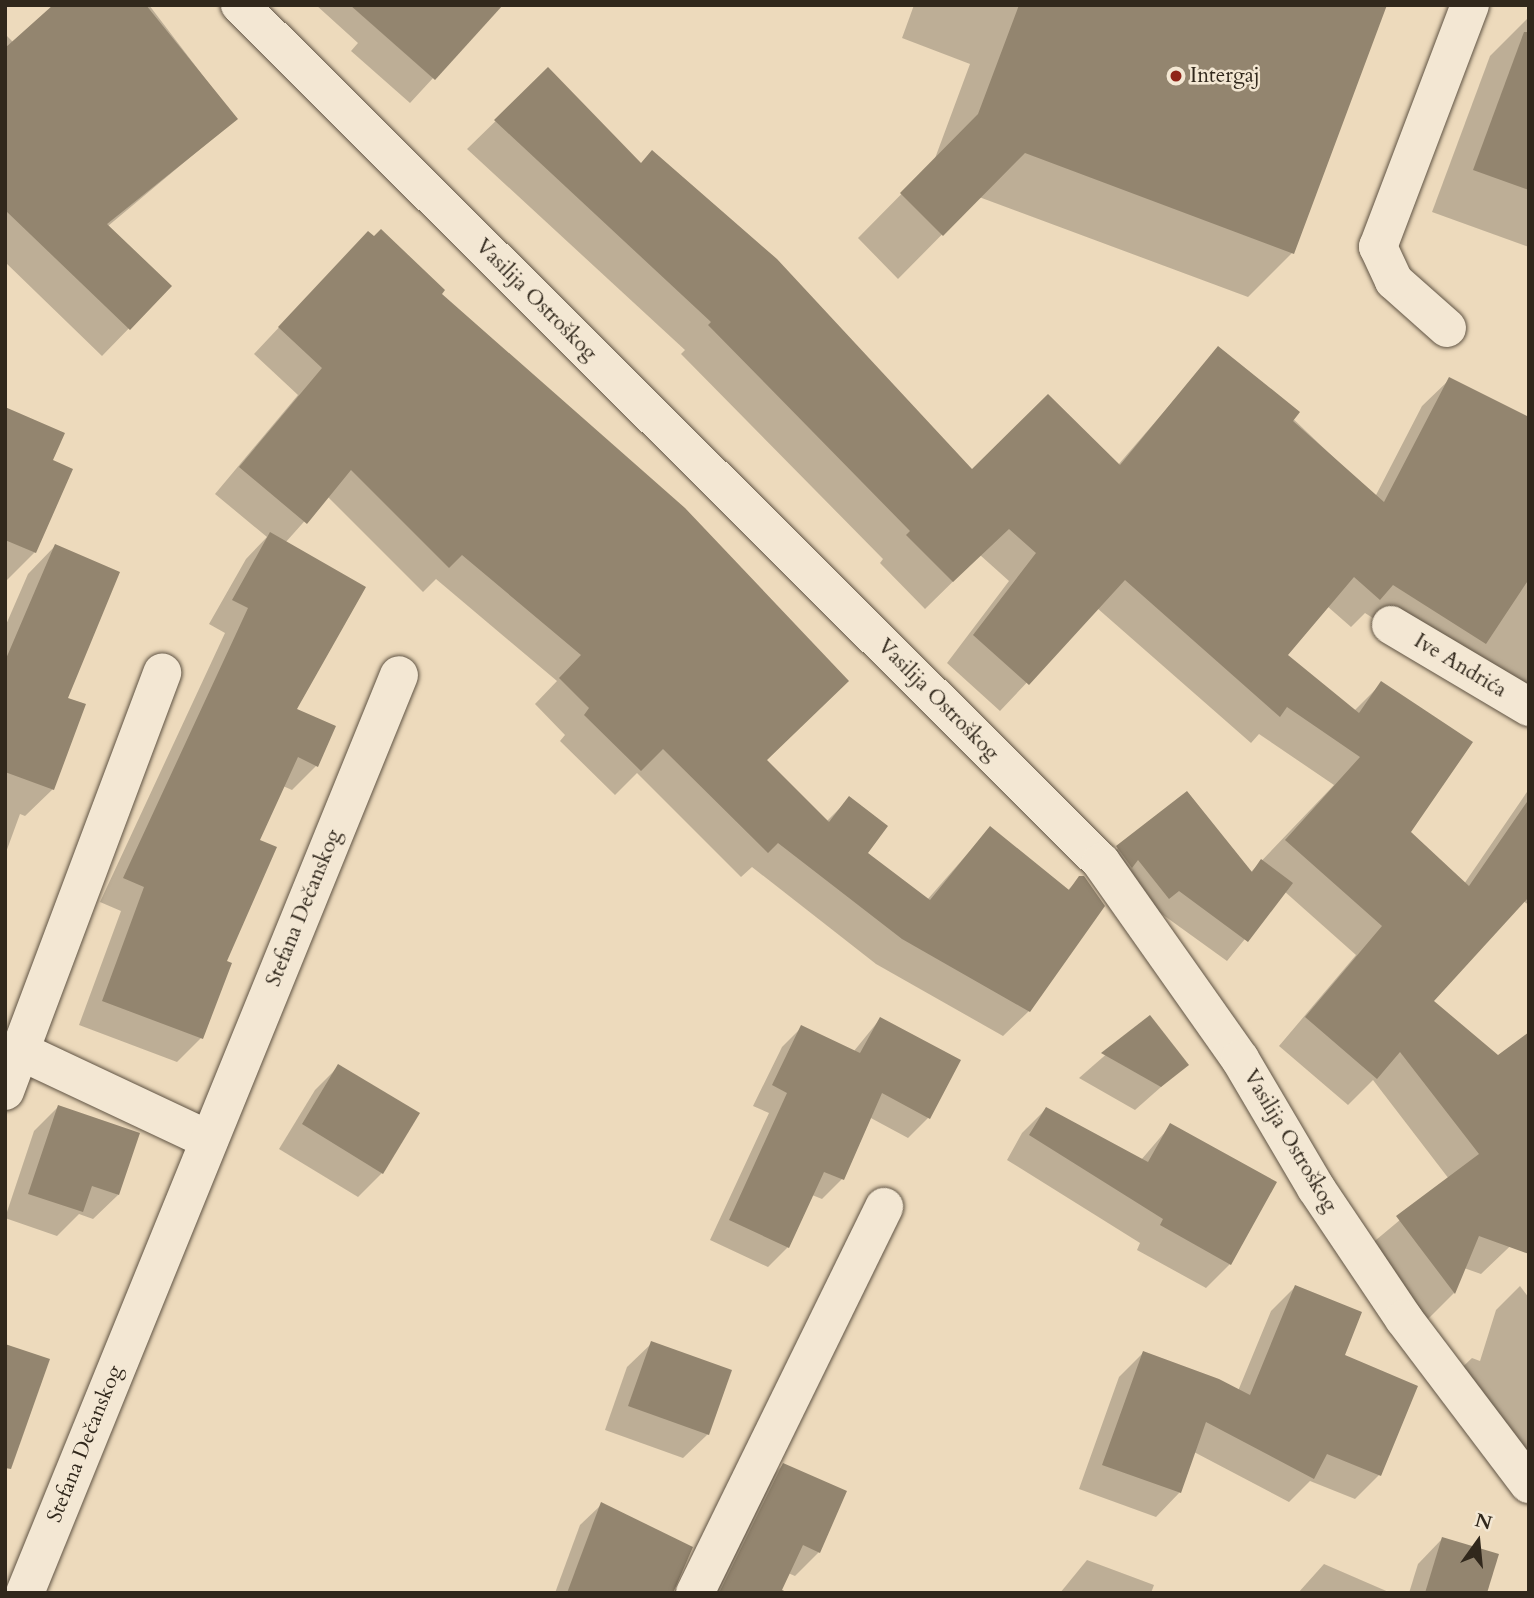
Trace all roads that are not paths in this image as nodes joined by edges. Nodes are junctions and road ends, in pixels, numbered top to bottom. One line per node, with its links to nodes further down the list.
1 (240, 5): 12 (street, Vasilija Ostroškog)
2 (1469, 5): 3 (street)
3 (1447, 328)
4 (1391, 625): 7 (street, Ive Andrića)
5 (162, 673): 8 (street)
6 (400, 675): 10 (street, Stefana Dečanskog)
7 (1529, 707)
8 (20, 1051): 9 (street); 10 (street)
9 (5, 1091)
10 (209, 1140): 13 (street, Stefana Dečanskog)
11 (884, 1207): 14 (street)
12 (1529, 1484)
13 (24, 1593)
14 (695, 1593)

